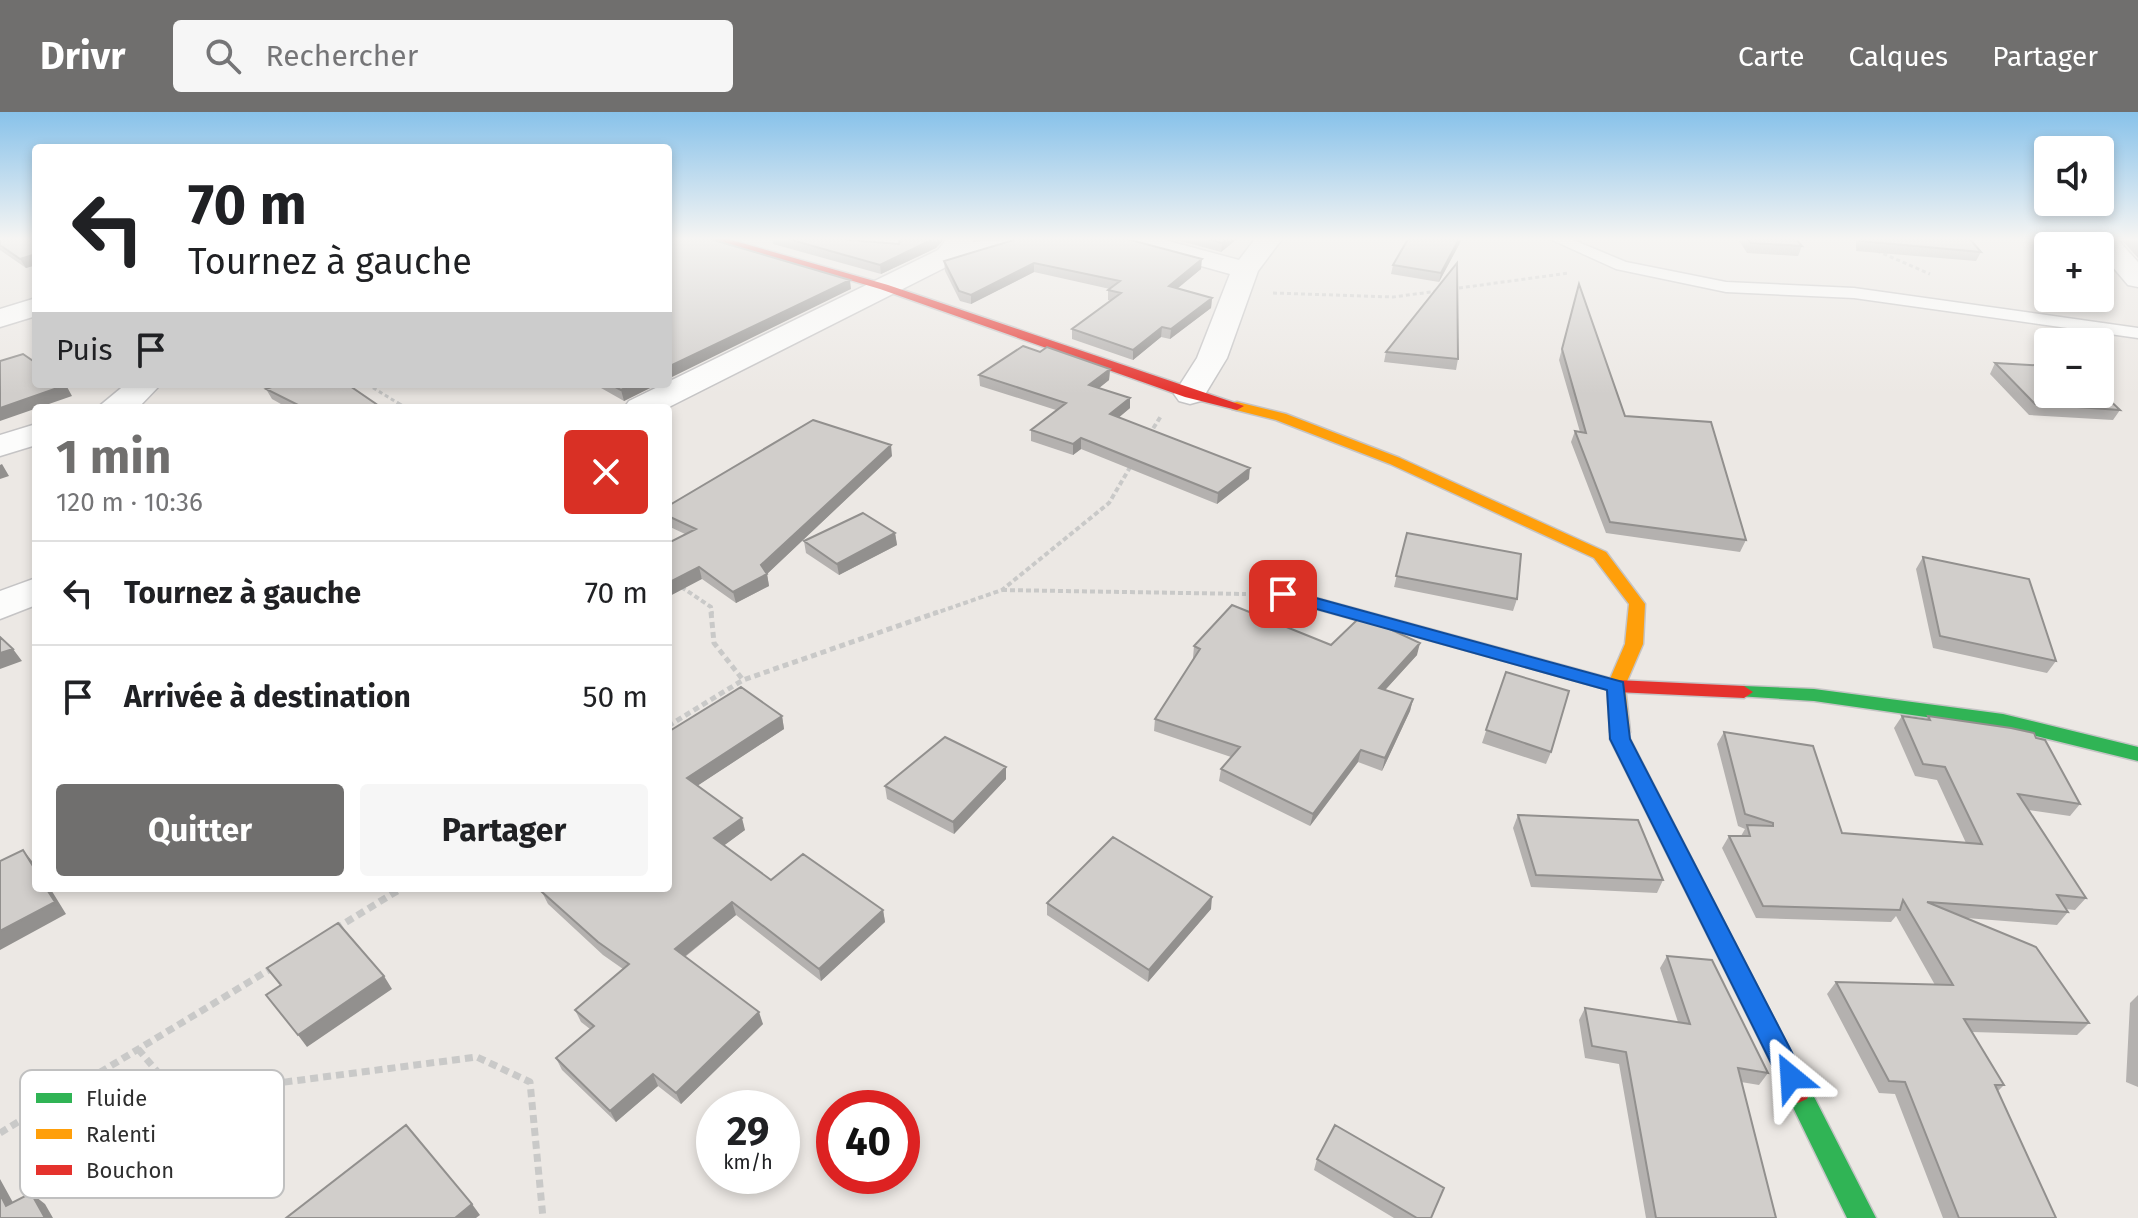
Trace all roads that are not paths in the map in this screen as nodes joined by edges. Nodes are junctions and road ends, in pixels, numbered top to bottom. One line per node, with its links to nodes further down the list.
1 (877, 291): 12 (street)
2 (894, 291): 10 (street)
3 (1237, 291): 10 (street)
4 (1803, 291): 8 (lane)
5 (32, 308): 6 (street)
6 (1, 318): 7 (street)
7 (32, 330)
8 (2138, 333)
9 (141, 388): 11 (street)
10 (1190, 394): 18 (street)
11 (123, 404)
12 (649, 404)
13 (32, 435): 14 (street)
14 (0, 446)
15 (32, 592): 17 (street)
16 (1283, 594): 18 (street)
17 (0, 606)
18 (1616, 686): 19 (street); 20 (street)
19 (2138, 754)
20 (1862, 1218)

